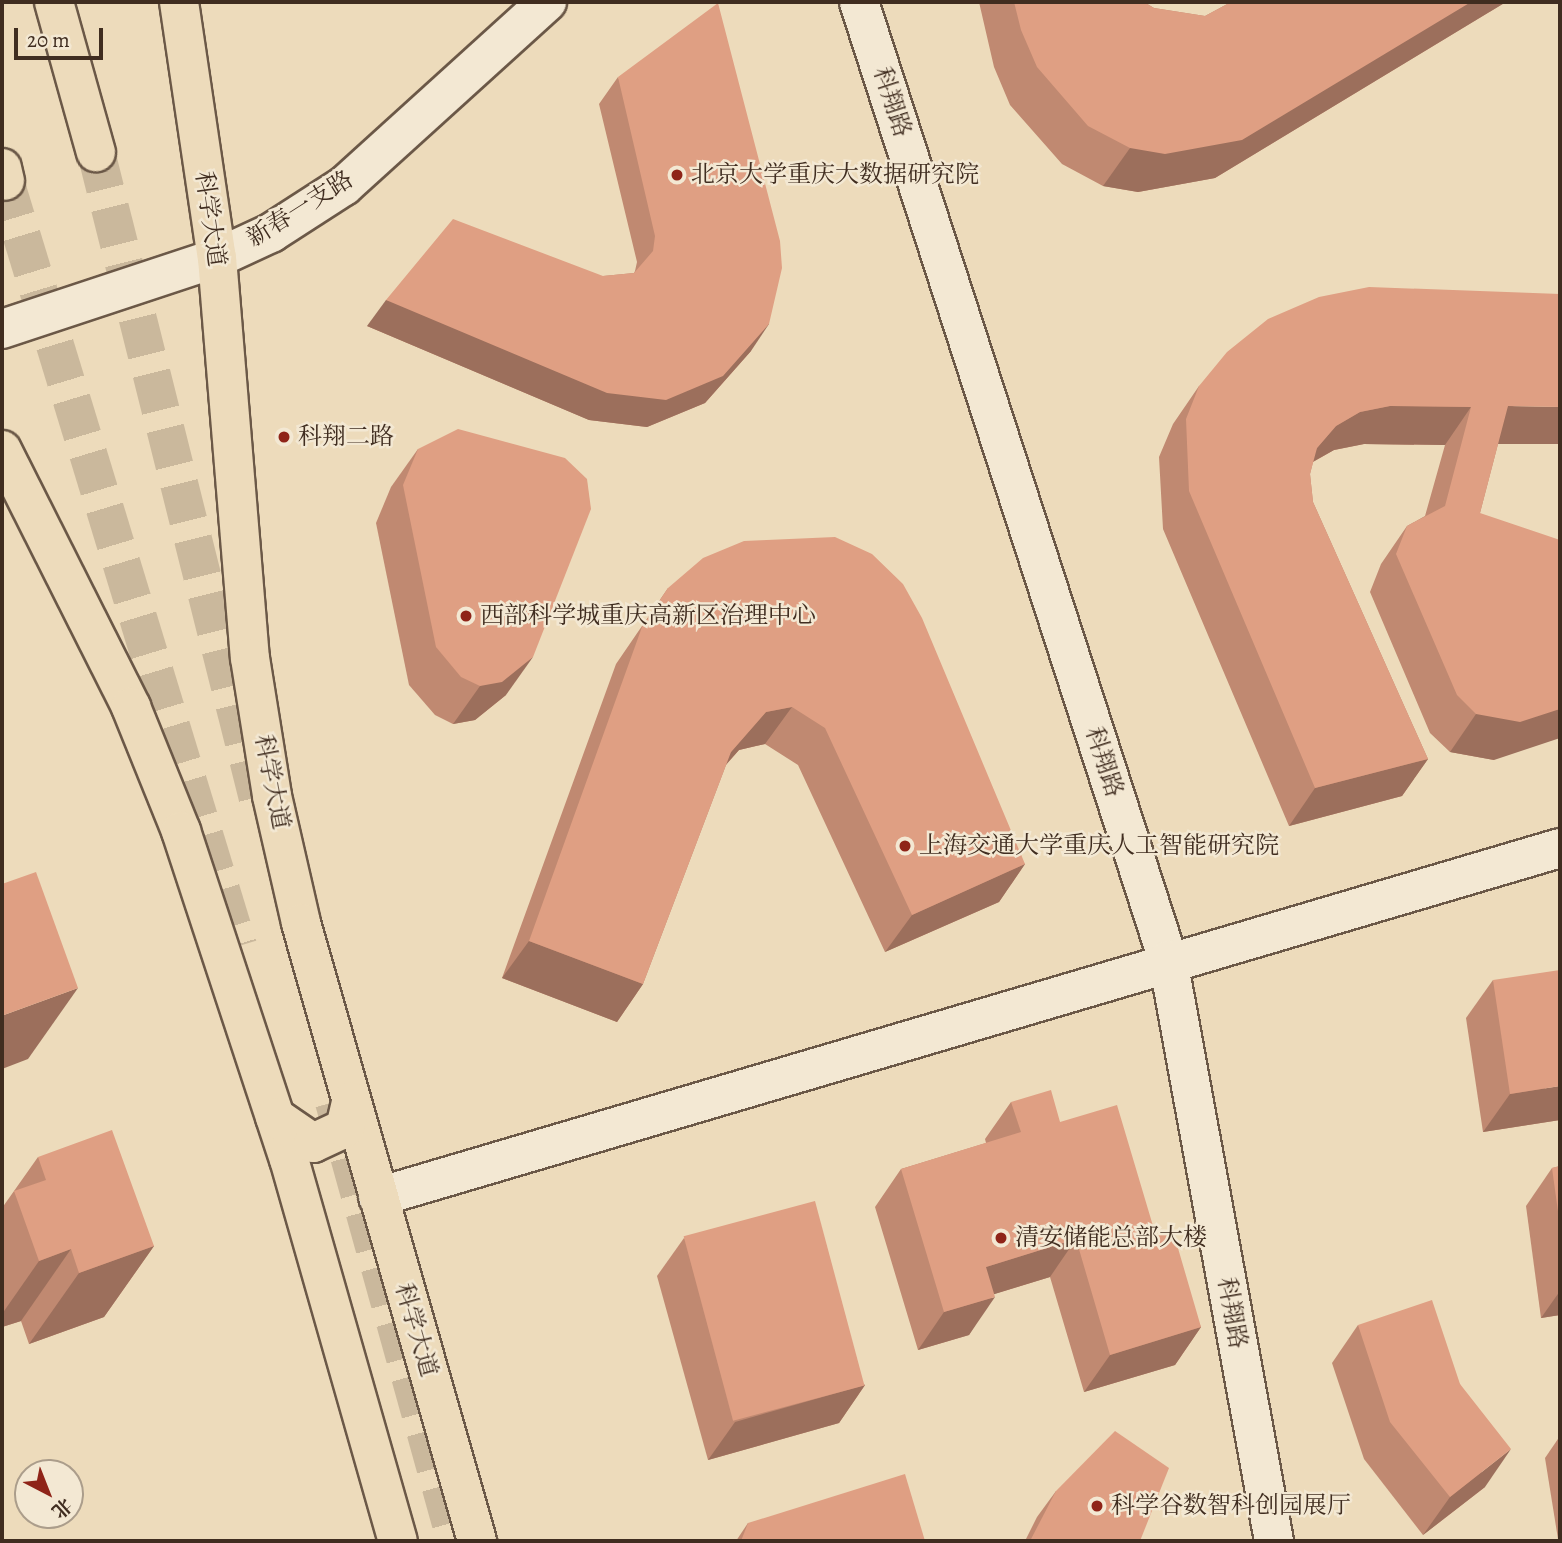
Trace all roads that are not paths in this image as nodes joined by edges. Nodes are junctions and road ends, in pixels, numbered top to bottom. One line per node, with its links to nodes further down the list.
1 (54, 2): 5 (main road)
2 (179, 2): 6 (main road, 科学大道)
3 (547, 2): 6 (street, 新春一支路)
4 (859, 2): 10 (street, 科翔路)
5 (96, 152)
6 (217, 258): 7 (street, 新春一支路); 11 (main road, 科学大道)
7 (2, 329)
8 (2, 450): 12 (main road)
9 (1560, 848): 10 (street)
10 (1168, 960): 13 (street); 16 (street, 科翔路)
11 (352, 1102): 12 (main road); 13 (main road, 科学大道)
12 (275, 1117): 14 (main road)
13 (378, 1197): 15 (main road, 科学大道)
14 (398, 1541)
15 (477, 1541)
16 (1274, 1541)

